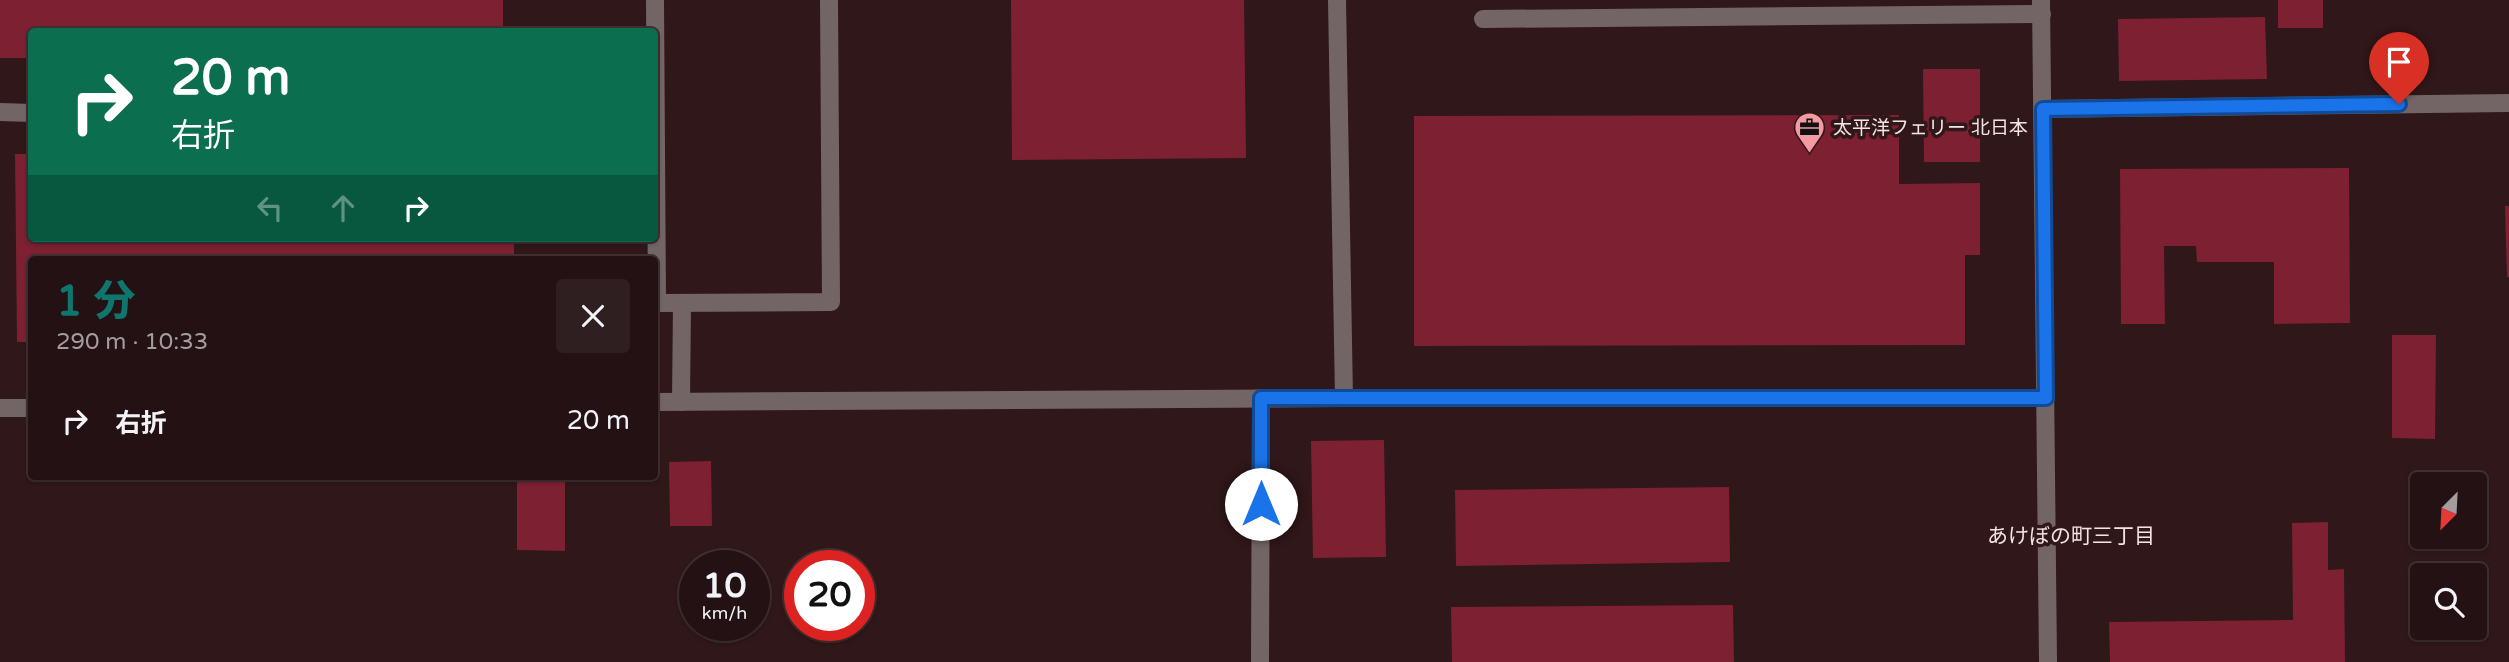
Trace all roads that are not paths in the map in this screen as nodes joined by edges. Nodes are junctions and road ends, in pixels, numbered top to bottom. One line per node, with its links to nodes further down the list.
1 (655, 0): 6 (street)
2 (829, 0): 12 (street)
3 (1338, 0): 14 (street)
4 (2041, 7): 5 (street); 8 (street)
5 (1483, 19)
6 (655, 28)
7 (2509, 103): 8 (street)
8 (2043, 109): 15 (street)
9 (0, 112): 10 (street)
10 (28, 113)
11 (658, 303): 12 (street)
12 (682, 303): 17 (street)
13 (1261, 398): 14 (street); 17 (street); 20 (street)
14 (1344, 398): 15 (street)
15 (2046, 398): 21 (street)
16 (658, 402): 17 (street)
17 (681, 402)
18 (0, 408): 19 (street)
19 (28, 408)
20 (1260, 662)
21 (2048, 662)

